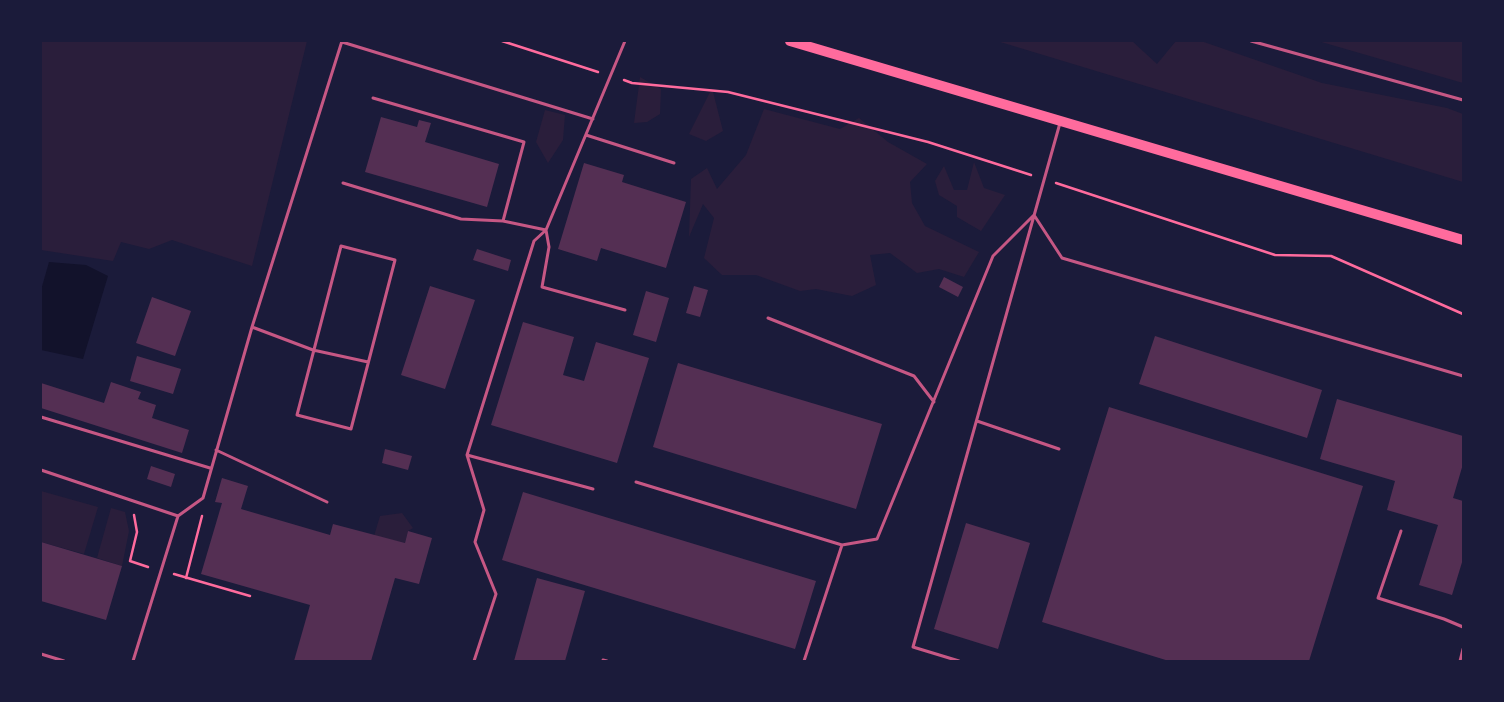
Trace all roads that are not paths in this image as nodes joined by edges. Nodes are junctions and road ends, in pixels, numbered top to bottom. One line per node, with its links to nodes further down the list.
1 (342, 41): 7 (lane); 18 (lane)
2 (625, 41): 7 (lane)
3 (790, 41): 8 (main road)
4 (1251, 41): 6 (lane)
5 (373, 98): 13 (lane)
6 (1463, 100)
7 (593, 119): 9 (lane)
8 (1060, 121): 12 (lane); 15 (main road)
9 (586, 135): 10 (lane); 14 (lane)
10 (674, 163)
11 (343, 183): 13 (lane)
12 (1034, 215): 21 (lane); 22 (lane); 24 (lane)
13 (503, 221): 14 (lane)
14 (546, 230): 16 (lane); 27 (lane)
15 (1463, 240)
16 (625, 310)
17 (768, 318): 22 (lane)
18 (252, 327): 19 (lane); 26 (lane)
19 (313, 350): 20 (lane); 20 (lane); 20 (lane)
20 (368, 362)
21 (1463, 376)
22 (934, 402): 35 (lane)
23 (41, 417): 28 (lane)
24 (977, 421): 25 (lane); 40 (lane)
25 (1059, 449)
26 (216, 450): 28 (lane); 32 (lane)
27 (467, 455): 31 (lane); 43 (lane)
28 (210, 468): 33 (lane)
29 (41, 470): 33 (lane)
30 (636, 482): 35 (lane)
31 (593, 489)
32 (327, 502)
33 (178, 516): 42 (lane)
34 (1401, 531): 36 (lane)
35 (842, 545): 45 (lane)
36 (1463, 628)
37 (1463, 649): 47 (lane)
38 (41, 654): 41 (lane)
39 (603, 660): 44 (lane)
40 (951, 660): 46 (lane)
41 (64, 661)
42 (133, 661)
43 (474, 661)
44 (607, 661)
45 (804, 661)
46 (959, 661)
47 (1460, 661)

